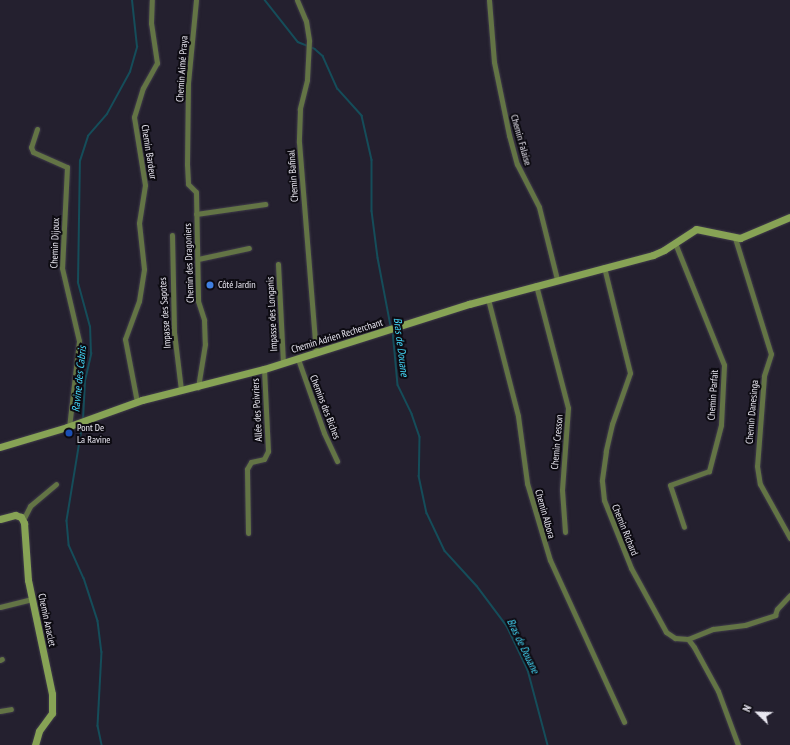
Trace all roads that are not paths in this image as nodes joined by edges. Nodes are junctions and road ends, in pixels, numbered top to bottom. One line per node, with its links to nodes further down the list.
1 (152, 0): 26 (street, Chemin Bardeur)
2 (196, 0): 6 (street, Chemin Aimé Praya)
3 (297, 0): 20 (street, Chemin Bafinal)
4 (488, 0): 17 (street, Chemin Falaise)
5 (37, 129): 27 (street, Chemin Dijoux)
6 (187, 164): 8 (street, Chemin des Dragoniers)
7 (265, 204): 8 (street)
8 (196, 214): 14 (street, Chemin des Dragoniers)
9 (790, 217): 11 (main road, Chemin Adrien Recherchant)
10 (172, 234): 25 (street, Impasse des Sapotes)
11 (735, 238): 12 (main road, Chemin Adrien Recherchant); 36 (street, Chemin Danesinga)
12 (675, 243): 16 (main road, Chemin Adrien Recherchant); 33 (street, Chemin Parfait)
13 (249, 248): 14 (street)
14 (198, 259): 24 (street, Chemin des Dragoniers)
15 (278, 264): 22 (street, Impasse des Longanis)
16 (604, 267): 17 (main road, Chemin Adrien Recherchant); 40 (street, Chemin Richard)
17 (557, 279): 18 (main road, Chemin Adrien Recherchant)
18 (536, 285): 19 (main road, Chemin Adrien Recherchant); 34 (street, Chemin Cresson)
19 (488, 299): 20 (main road, Chemin Adrien Recherchant); 43 (street, Chemin Albora)
20 (316, 353): 21 (main road, Chemin Adrien Recherchant)
21 (298, 359): 22 (main road, Chemin Adrien Recherchant); 29 (street, Chemins des Biches)
22 (283, 363): 23 (main road, Chemin Adrien Recherchant)
23 (264, 369): 24 (main road, Chemin Adrien Recherchant); 35 (street, Allée des Poivriers)
24 (198, 387): 25 (main road, Chemin Adrien Recherchant)
25 (180, 390): 26 (main road, Chemin Adrien Recherchant)
26 (137, 402): 27 (main road, Chemin Adrien Recherchant)
27 (72, 426): 28 (main road, Chemin Adrien Recherchant)
28 (0, 447)
29 (337, 461)
30 (56, 484): 32 (street)
31 (0, 519): 32 (main road)
32 (23, 520): 38 (main road, Chemin Anaclet)
33 (684, 527)
34 (565, 532)
35 (248, 533)
36 (790, 538)
37 (790, 595): 40 (street)
38 (32, 599): 39 (street); 44 (main road, Chemin Anaclet)
39 (0, 607)
40 (688, 639): 45 (street)
41 (11, 709): 42 (street)
42 (0, 711)
43 (624, 722)
44 (35, 745)
45 (738, 745)

